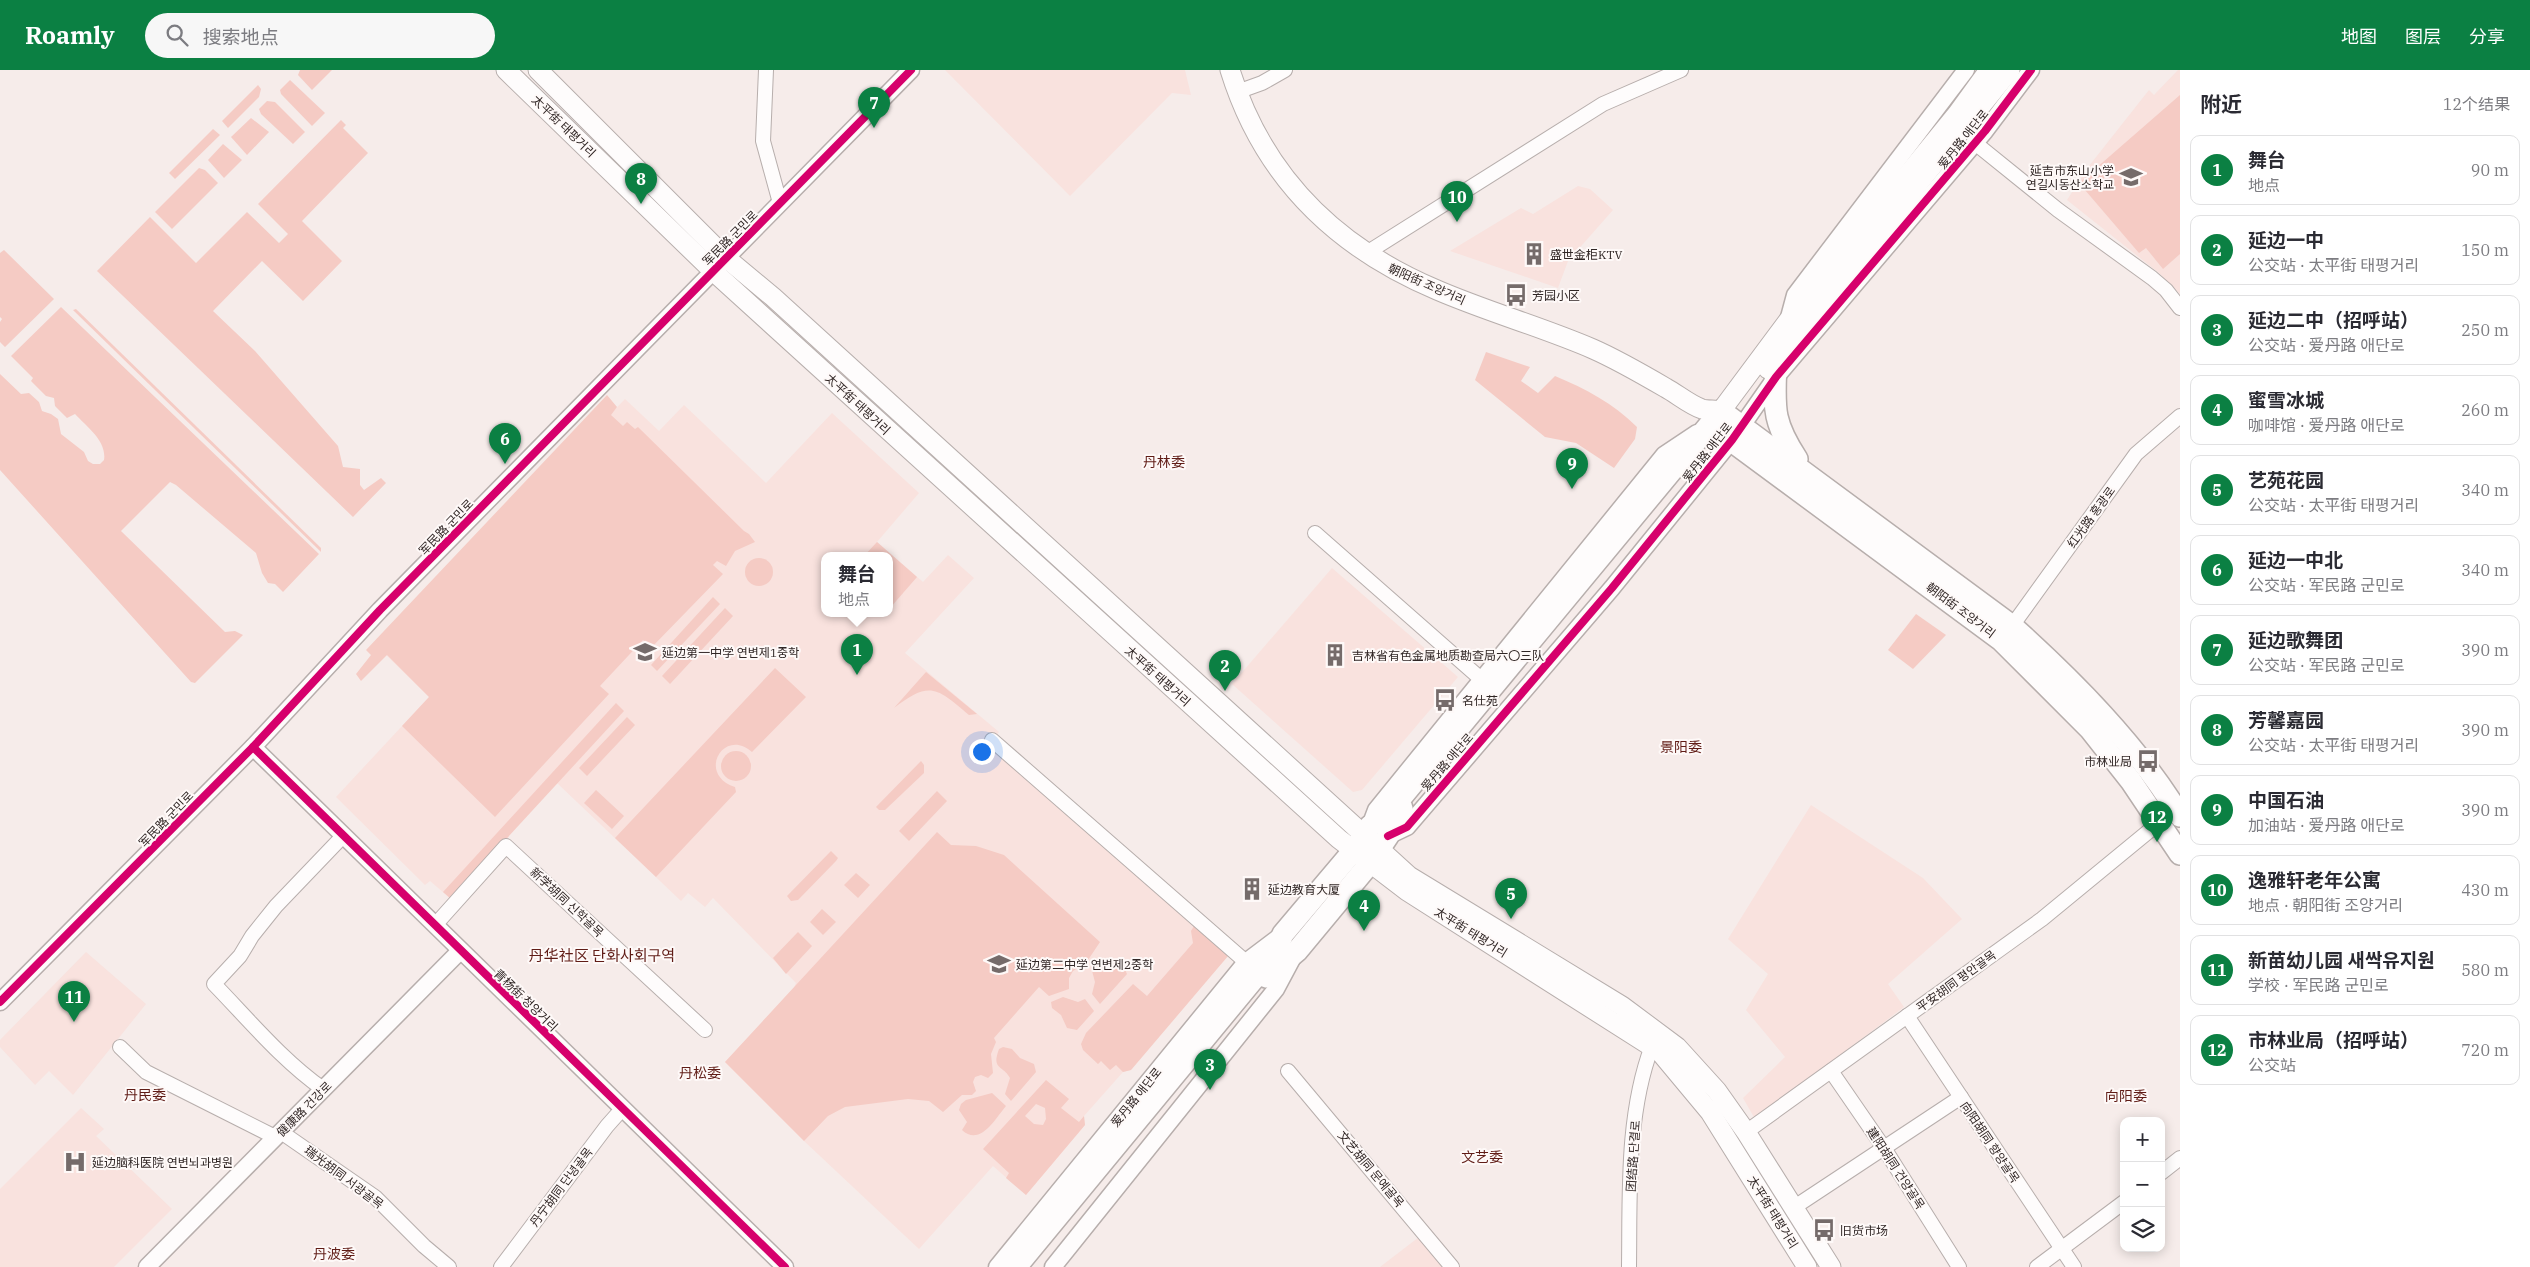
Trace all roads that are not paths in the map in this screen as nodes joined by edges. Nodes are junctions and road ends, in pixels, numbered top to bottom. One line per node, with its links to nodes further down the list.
1 (506, 70): 16 (main road, 太平街 태평거리)
2 (538, 70): 16 (main road, 太平街 태평거리)
3 (766, 70): 14 (street)
4 (911, 70): 14 (street, 军民路 군민로)
5 (1230, 70): 12 (main road, 朝阳街 조양거리)
6 (1285, 70): 12 (street)
7 (1681, 70): 15 (street)
8 (1966, 70): 18 (street, 爱丹路 애단로)
9 (1989, 70): 18 (main road, 爱丹路 애단로)
10 (2010, 70): 19 (main road, 爱丹路 애단로)
11 (2030, 70): 13 (street, 爱丹路 애단로)
12 (1236, 92): 15 (main road, 朝阳街 조양거리)
13 (1975, 143): 17 (street); 19 (street, 爱丹路 애단로)
14 (780, 203): 16 (street, 军民路 군민로)
15 (1366, 254): 21 (main road, 朝阳街 조양거리)
16 (720, 264): 27 (street, 军民路 군민로); 30 (main road, 太平街 태평거리)
17 (2180, 308)
18 (1788, 321): 21 (main road, 爱丹路 애단로)
19 (1776, 368): 21 (main road, 爱丹路 애단로); 22 (main road)
20 (2180, 416): 24 (street, 红光路 홍광로)
21 (1722, 422): 22 (main road, 朝阳街 조양거리); 25 (street, 爱丹路 애단로); 28 (main road, 朝阳街 조양거리); 30 (main road, 爱丹路 애단로); 30 (street, 爱丹路 애단로)
22 (1807, 474): 24 (main road, 朝阳街 조양거리)
23 (1315, 533): 25 (street)
24 (2012, 626): 28 (main road, 朝阳街 조양거리)
25 (1481, 680): 30 (street, 爱丹路 애단로)
26 (992, 740): 38 (street)
27 (253, 747): 29 (street, 青杨街 청양거리); 39 (street, 军民路 군민로)
28 (2170, 819): 31 (main road, 朝阳街 조양거리); 40 (street, 平安胡同 평안골목)
29 (344, 835): 34 (street, 青杨街 청양거리); 46 (street)
30 (1371, 843): 32 (main road, 爱丹路 애단로); 33 (main road, 爱丹路 애단로); 42 (main road, 太平街 태평거리); 49 (main road, 太平街 태평거리)
31 (2180, 854)
32 (1325, 884): 33 (main road); 35 (main road, 爱丹路 애단로)
33 (1342, 898): 37 (main road, 爱丹路 애단로)
34 (436, 924): 36 (street, 青杨街 청양거리); 41 (street, 新学胡同 신학골목)
35 (1282, 934): 38 (street, 爱丹路 애단로); 62 (main road, 爱丹路 애단로)
36 (460, 951): 46 (street, 健康路 건강로); 48 (street, 青杨街 청양거리)
37 (1297, 951): 63 (main road, 爱丹路 애단로); 64 (street, 爱丹路 애단로)
38 (1246, 962): 61 (street, 爱丹路 애단로)
39 (0, 1002)
40 (1906, 1016): 44 (street, 平安胡同 평안골목); 47 (street, 向阳胡同 향양골목)
41 (705, 1030)
42 (1652, 1046): 66 (street, 团结路 단결로); 67 (main road, 太平街 태평거리)
43 (120, 1047): 50 (street, 瑞光胡同 서광골목)
44 (1831, 1071): 49 (street, 平安胡同 평안골목); 51 (street, 建阳胡同 건양골목)
45 (1288, 1072): 65 (street, 文艺胡同 문예골목)
46 (324, 1089): 50 (street, 健康路 건강로)
47 (1961, 1097): 51 (street); 56 (street, 向阳胡同 향양골목)
48 (623, 1108): 59 (street, 丹宁胡同 단녕골목); 60 (street, 青杨街 청양거리)
49 (1746, 1132): 55 (main road, 太平街 태평거리)
50 (278, 1135): 57 (street, 健康路 건강로); 58 (street, 瑞光胡同 서광골목)
51 (1884, 1148): 55 (street); 69 (street, 建阳胡同 건양골목)
52 (2180, 1158): 53 (street)
53 (2165, 1170)
54 (2120, 1205): 56 (street)
55 (1794, 1208): 68 (main road, 太平街 태평거리)
56 (2062, 1249): 70 (street); 71 (street, 向阳胡同 향양골목)
57 (146, 1267)
58 (449, 1267)
59 (501, 1267)
60 (785, 1267)
61 (996, 1267)
62 (1016, 1267)
63 (1030, 1267)
64 (1053, 1267)
65 (1452, 1267)
66 (1629, 1267)
67 (1807, 1267)
68 (1831, 1267)
69 (1959, 1267)
70 (2037, 1267)
71 (2074, 1267)

